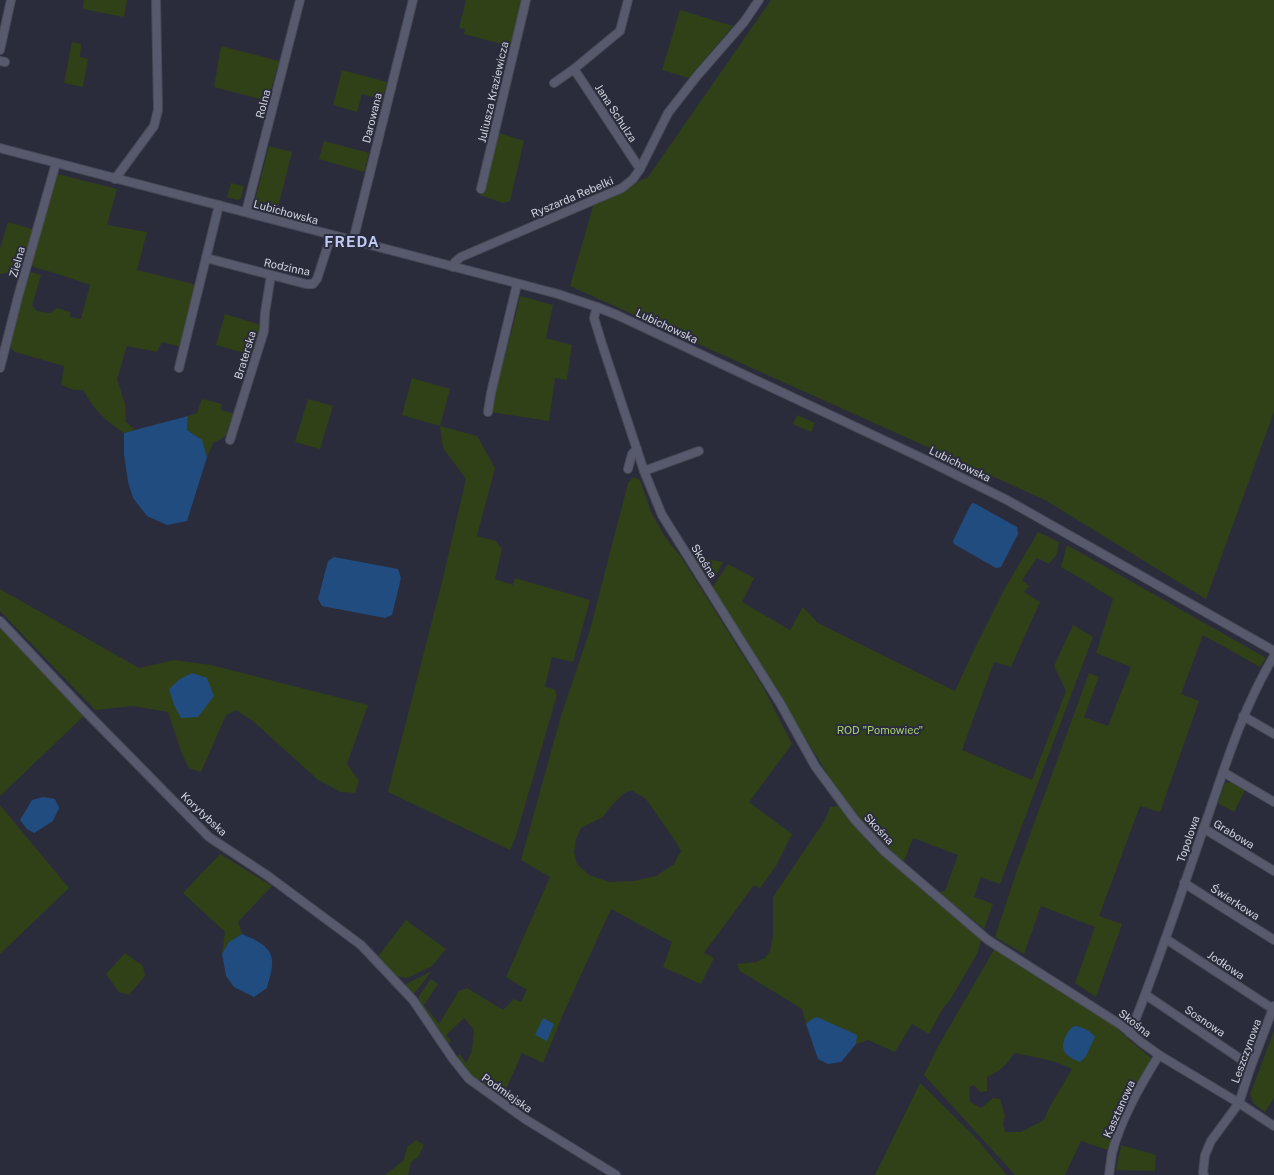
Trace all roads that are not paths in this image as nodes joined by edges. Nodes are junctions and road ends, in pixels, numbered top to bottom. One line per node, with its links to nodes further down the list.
1 (11, 0): 8 (street)
2 (156, 0): 14 (street)
3 (300, 0): 17 (street, Rolna)
4 (413, 0): 19 (street, Darowana)
5 (526, 0): 15 (street, Juliusza Kraziewicza)
6 (628, 0): 9 (street)
7 (759, 0): 13 (street, Ryszarda Rebelki)
8 (0, 50)
9 (574, 68): 10 (street); 13 (street, Jana Schulza)
10 (554, 83)
11 (0, 148): 12 (street, Lubichowska)
12 (56, 163): 14 (street, Lubichowska); 25 (street, Zielna)
13 (640, 169): 21 (street, Ryszarda Rebelki)
14 (115, 178): 16 (street, Lubichowska)
15 (481, 189)
16 (219, 205): 17 (street, Lubichowska); 20 (street)
17 (246, 212): 18 (street, Lubichowska)
18 (331, 236): 19 (street, Lubichowska); 22 (street, Rodzinna)
19 (353, 241): 21 (street, Lubichowska)
20 (206, 258): 22 (street, Rodzinna); 26 (street)
21 (453, 267): 23 (street, Lubichowska)
22 (271, 275): 28 (street, Braterska)
23 (517, 284): 24 (street, Lubichowska); 27 (street)
24 (597, 307): 29 (street, Skośna); 34 (street, Lubichowska)
25 (0, 368)
26 (180, 368)
27 (488, 412)
28 (230, 440)
29 (637, 449): 31 (street); 32 (street, Skośna)
30 (699, 451): 32 (street)
31 (628, 469)
32 (644, 470): 48 (street, Skośna)
33 (0, 621): 46 (street, Korytybska)
34 (1274, 651)
35 (1274, 656): 36 (street, Topolowa)
36 (1243, 716): 37 (street); 38 (street, Topolowa)
37 (1274, 734)
38 (1223, 772): 39 (street); 40 (street, Topolowa)
39 (1274, 802)
40 (1203, 828): 41 (street, Grabowa); 42 (street, Topolowa)
41 (1274, 871)
42 (1184, 883): 43 (street, Topolowa); 44 (street, Świerkowa)
43 (1166, 938): 45 (street, Topolowa); 47 (street, Jodłowa)
44 (1274, 940)
45 (1146, 995): 48 (street, Topolowa); 50 (street, Sosnowa)
46 (413, 1000): 53 (street, Podmiejska)
47 (1273, 1008): 50 (street, Leszczynowa)
48 (1130, 1033): 49 (street, Skośna)
49 (1159, 1056): 51 (street, Skośna); 54 (street, Kasztanowa)
50 (1251, 1066): 51 (street, Leszczynowa)
51 (1239, 1103): 52 (street, Skośna); 55 (street)
52 (1274, 1126)
53 (616, 1175)
54 (1109, 1175)
55 (1204, 1175)

